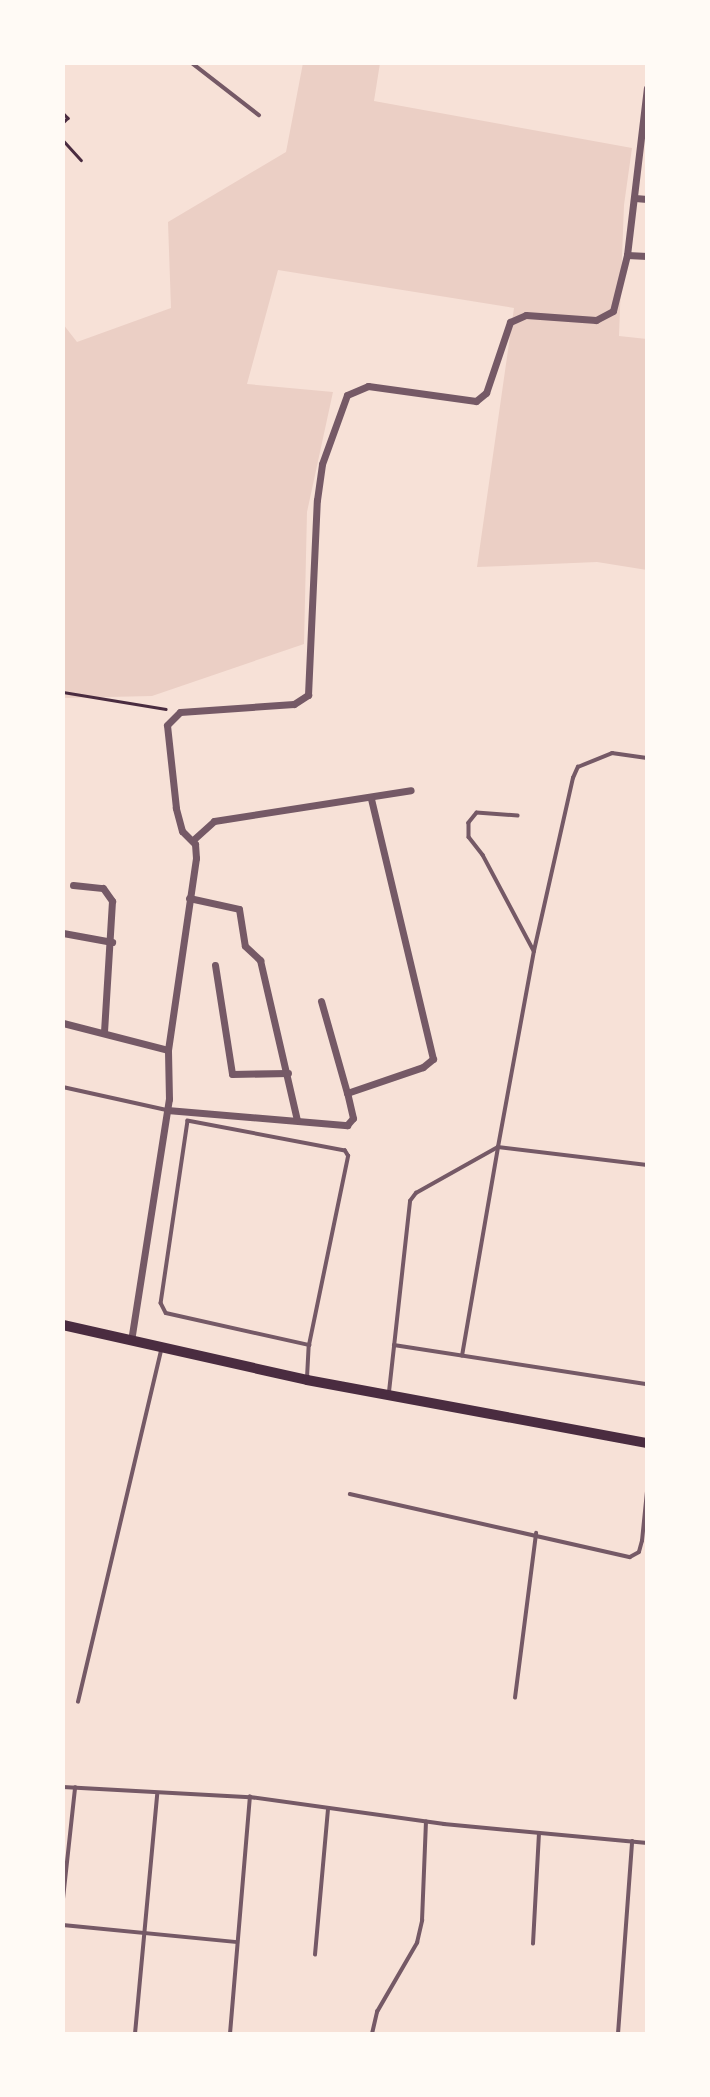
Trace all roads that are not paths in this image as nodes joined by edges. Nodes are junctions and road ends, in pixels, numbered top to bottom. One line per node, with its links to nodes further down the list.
1 (192, 63): 3 (lane)
2 (647, 88): 4 (street)
3 (260, 115)
4 (635, 198): 5 (street); 6 (street)
5 (647, 199)
6 (627, 255): 7 (street); 12 (street)
7 (647, 256)
8 (647, 758): 17 (lane)
9 (411, 790): 10 (street)
10 (372, 799): 12 (street); 25 (street)
11 (517, 816): 17 (lane)
12 (193, 841): 14 (street)
13 (73, 885): 16 (street)
14 (190, 898): 22 (street); 23 (street)
15 (63, 933): 16 (street)
16 (112, 942): 21 (street)
17 (534, 951): 28 (lane)
18 (215, 965): 23 (street)
19 (321, 1001): 25 (street)
20 (63, 1023): 21 (street)
21 (104, 1032): 22 (street)
22 (169, 1050): 26 (street)
23 (288, 1073): 27 (street)
24 (63, 1087): 26 (lane)
25 (347, 1093): 27 (street)
26 (167, 1110): 27 (street); 31 (street)
27 (297, 1120)
28 (498, 1147): 29 (lane); 33 (lane); 35 (lane)
29 (647, 1165)
30 (63, 1325): 31 (main road)
31 (131, 1342): 34 (main road)
32 (309, 1345): 32 (lane); 36 (lane)
33 (394, 1345): 35 (lane); 38 (lane)
34 (161, 1351): 36 (main road); 44 (lane)
35 (463, 1356): 37 (lane)
36 (307, 1380): 38 (main road)
37 (647, 1384)
38 (389, 1394): 39 (main road)
39 (647, 1443)
40 (647, 1492): 42 (lane)
41 (350, 1494): 42 (lane)
42 (536, 1533): 43 (lane)
43 (515, 1698)
44 (78, 1702)
45 (63, 1787): 46 (lane)
46 (75, 1788): 47 (lane); 54 (lane)
47 (157, 1794): 48 (lane); 56 (lane)
48 (250, 1797): 49 (lane); 57 (lane)
49 (328, 1809): 50 (lane); 59 (lane)
50 (426, 1822): 51 (lane); 62 (lane)
51 (539, 1833): 52 (lane); 58 (lane)
52 (632, 1842): 53 (lane); 63 (lane)
53 (647, 1843)
54 (63, 1899)
55 (63, 1925): 56 (lane)
56 (144, 1933): 57 (lane); 60 (lane)
57 (237, 1942): 61 (lane)
58 (533, 1944)
59 (315, 1955)
60 (135, 2034)
61 (230, 2034)
62 (372, 2034)
63 (618, 2034)

